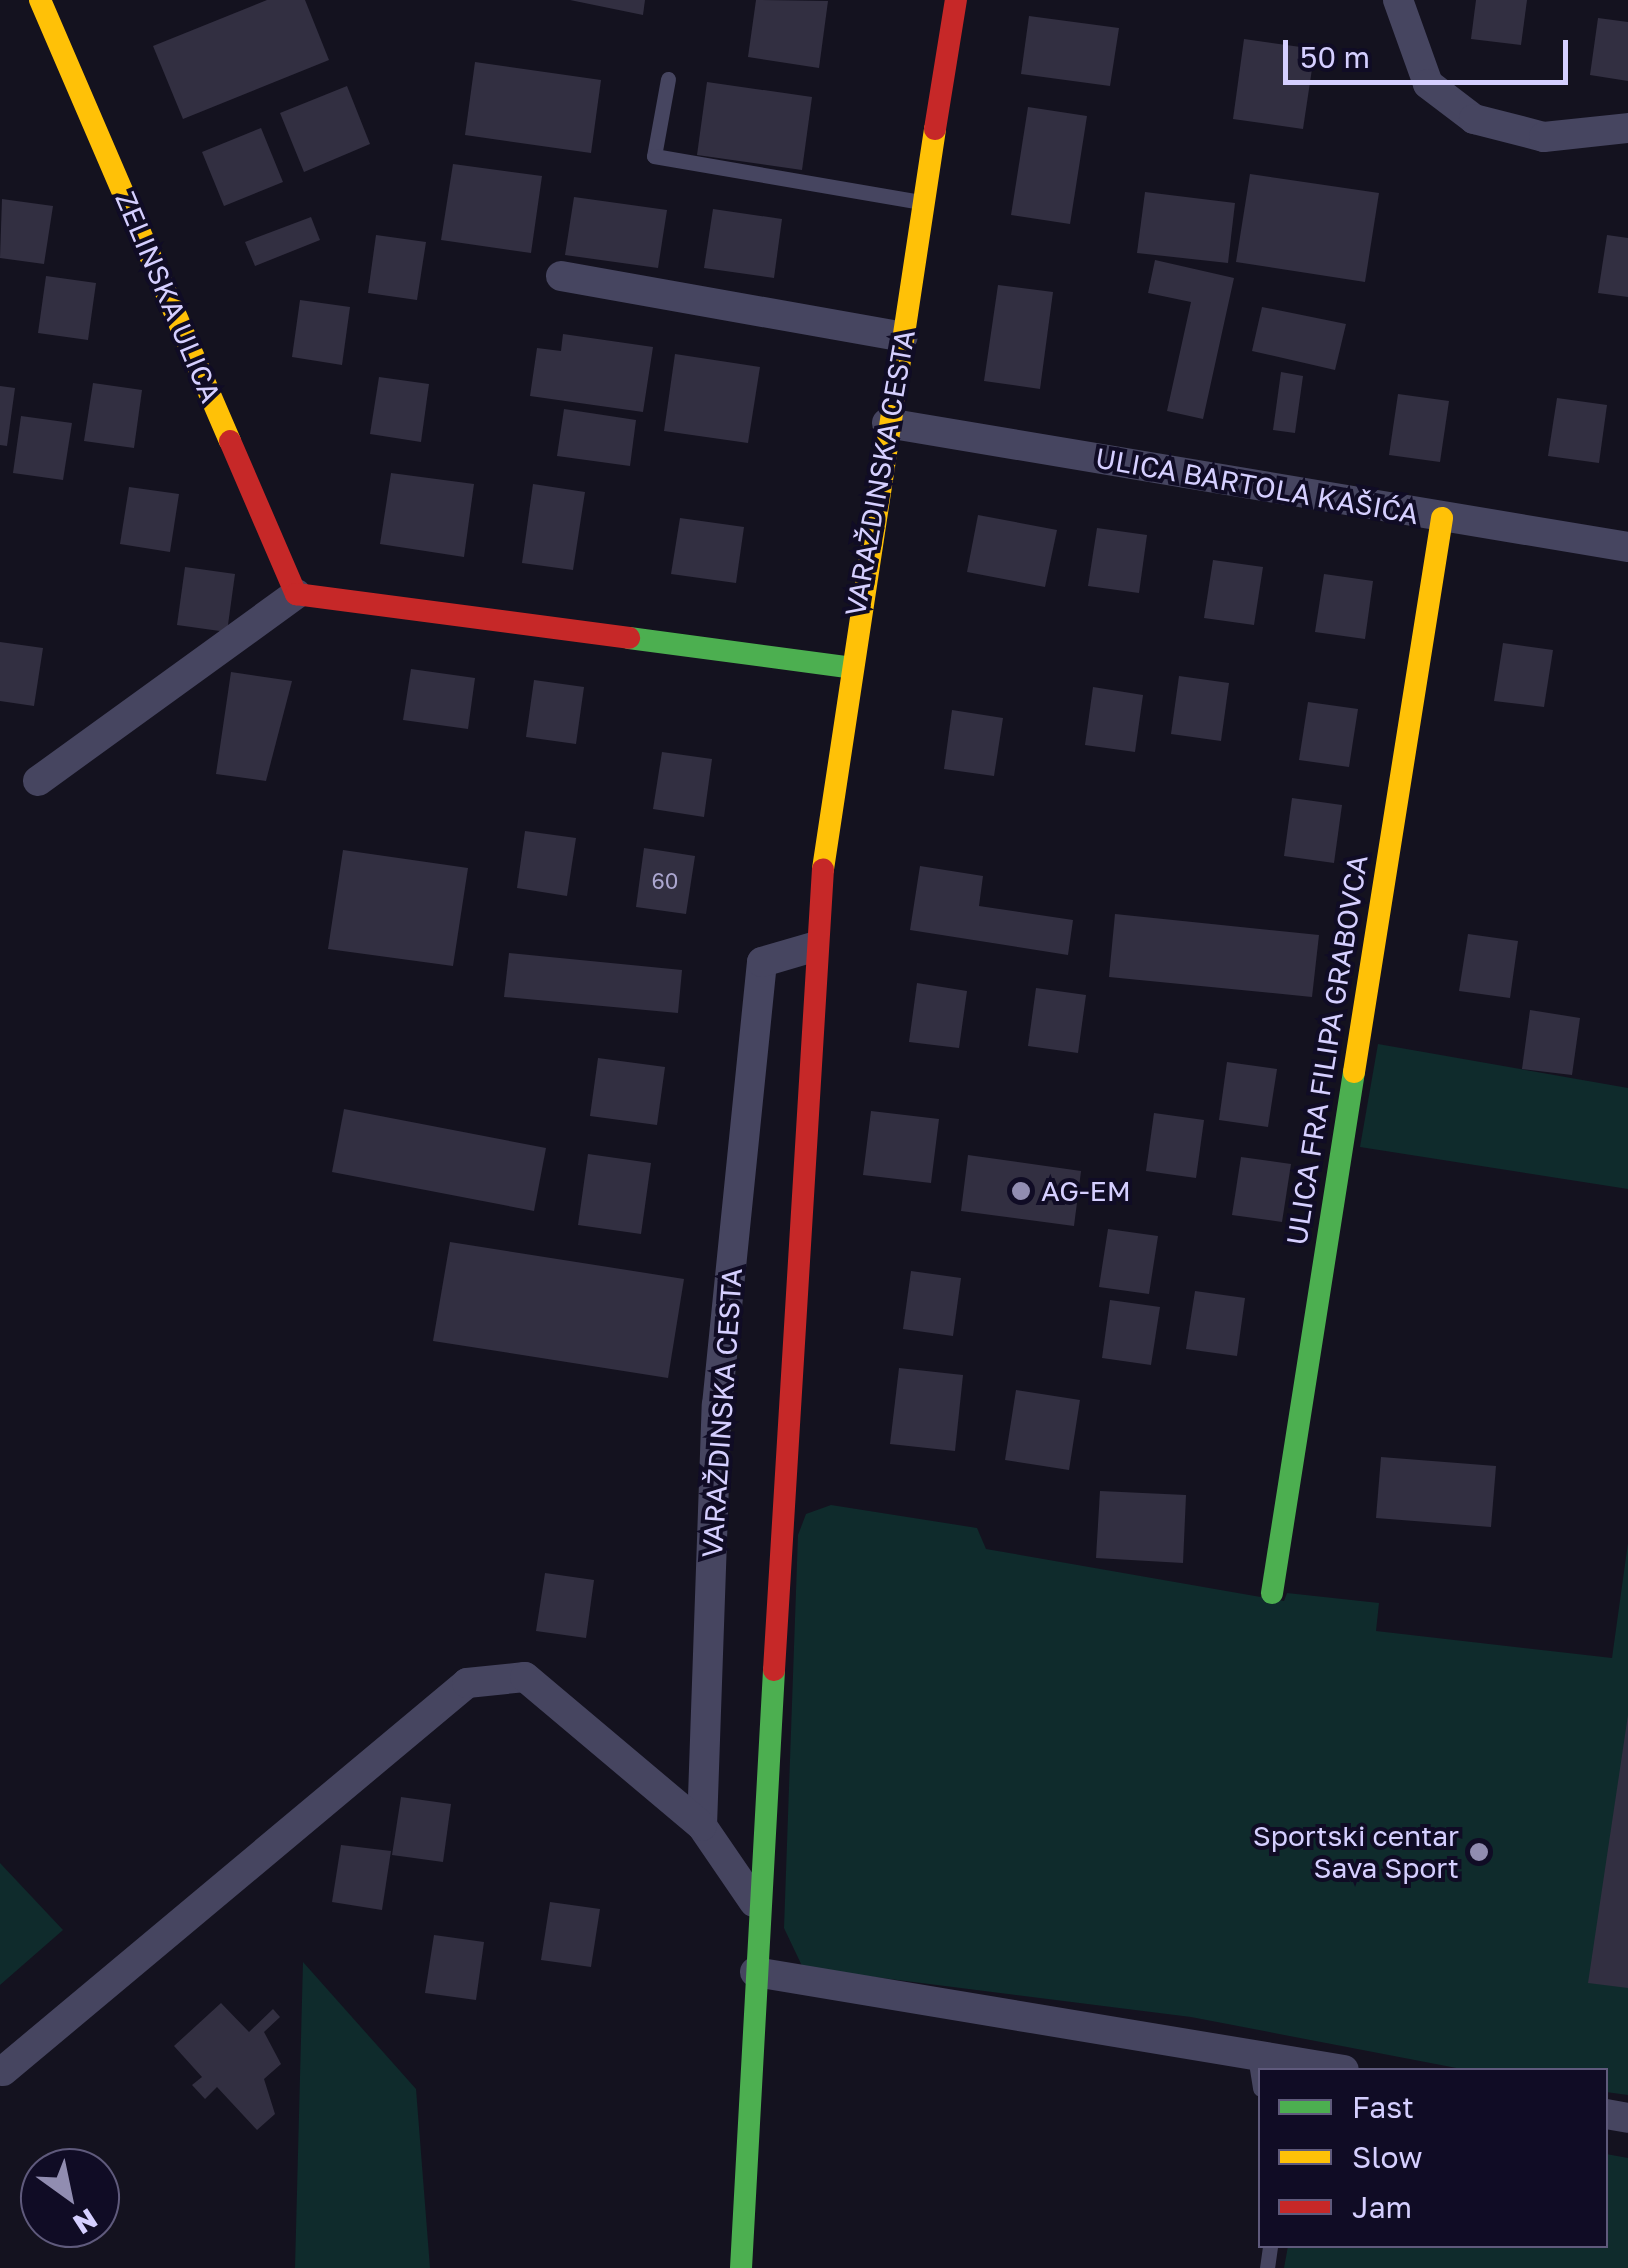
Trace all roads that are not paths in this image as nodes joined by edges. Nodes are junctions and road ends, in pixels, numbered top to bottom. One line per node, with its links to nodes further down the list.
1 (40, 0): 12 (main road, ZELINSKA ULICA)
2 (956, 0): 6 (main road, VARAŽDINSKA CESTA)
3 (1398, 0): 5 (street)
4 (668, 79): 6 (lane)
5 (1628, 128)
6 (924, 203): 8 (main road, VARAŽDINSKA CESTA)
7 (561, 276): 8 (street)
8 (903, 336): 9 (main road, VARAŽDINSKA CESTA)
9 (886, 423): 10 (street, ULICA BARTOLA KAŠIĆA); 13 (main road, VARAŽDINSKA CESTA)
10 (1442, 518): 11 (street, ULICA BARTOLA KAŠIĆA); 16 (main road, ULICA FRA FILIPA GRABOVCA)
11 (1628, 547)
12 (296, 594): 13 (main road); 14 (street)
13 (847, 667): 15 (main road, VARAŽDINSKA CESTA)
14 (38, 781)
15 (813, 947): 17 (street, VARAŽDINSKA CESTA); 18 (main road, VARAŽDINSKA CESTA)
16 (1272, 1592)
17 (702, 1826): 18 (street); 22 (street)
18 (754, 1902): 19 (main road, VARAŽDINSKA CESTA)
19 (755, 1972): 20 (street); 24 (main road, VARAŽDINSKA CESTA)
20 (1255, 2056): 21 (street); 23 (lane)
21 (1331, 2068)
22 (3, 2072)
23 (1258, 2076)
24 (742, 2268)

